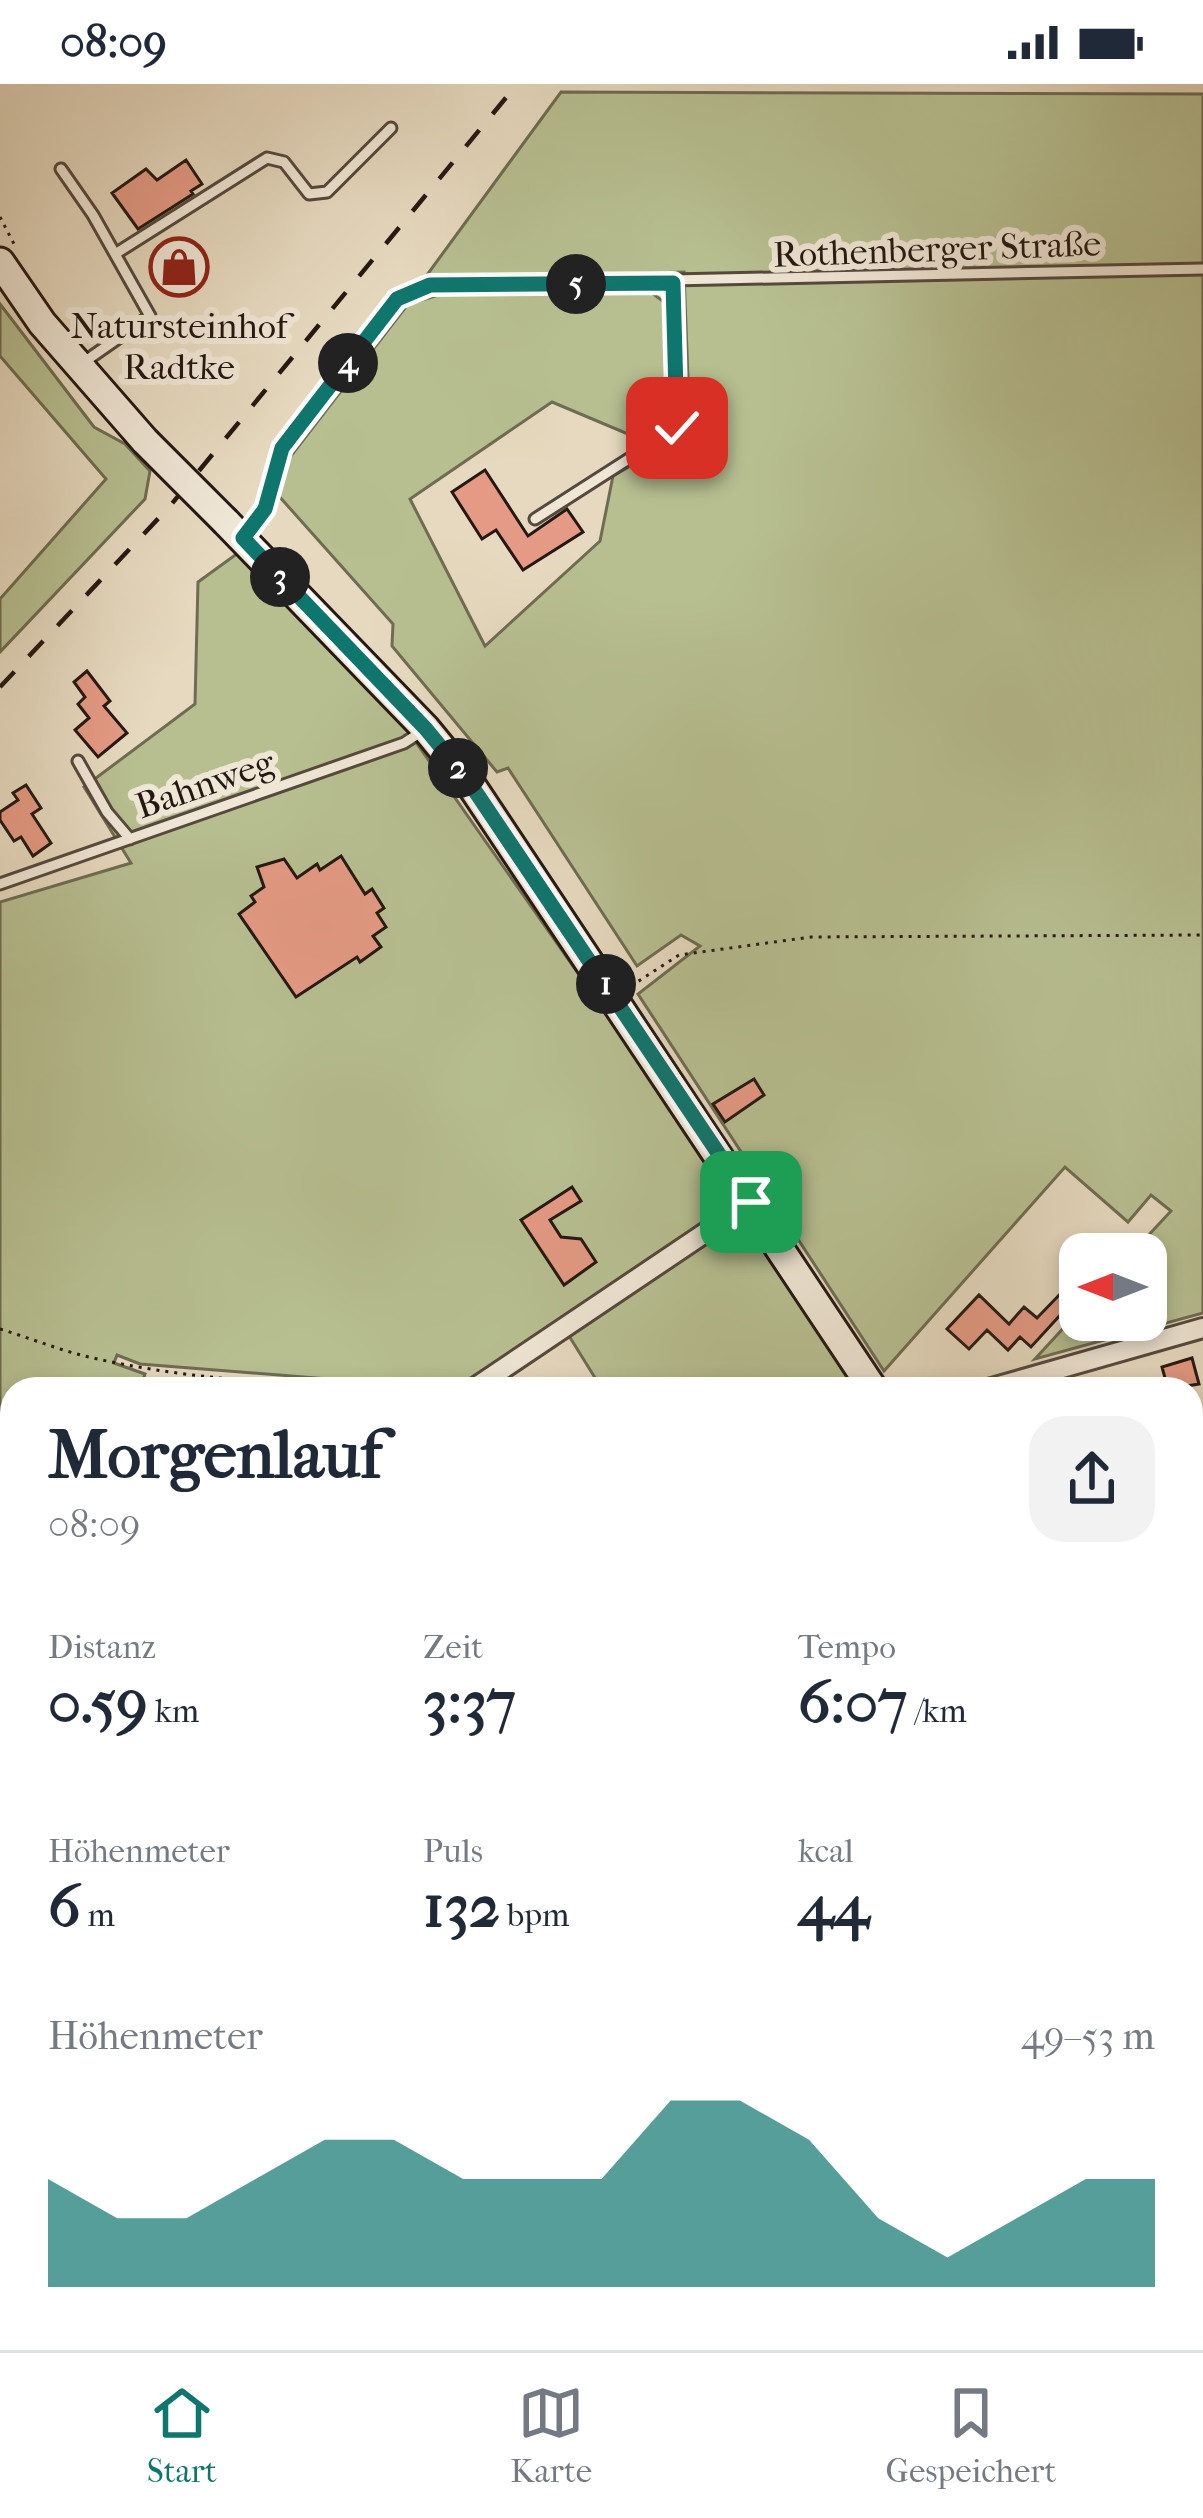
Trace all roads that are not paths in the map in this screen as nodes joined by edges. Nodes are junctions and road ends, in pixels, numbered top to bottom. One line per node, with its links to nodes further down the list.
1 (391, 128): 3 (lane)
2 (61, 170): 3 (lane)
3 (116, 254): 7 (lane)
4 (0, 262): 7 (main road)
5 (1203, 269): 6 (lane, Rothenberger Straße)
6 (673, 283): 8 (lane); 9 (lane, Rothenberger Straße)
7 (78, 367): 9 (main road, bridge)
8 (536, 519)
9 (235, 530): 10 (main road)
10 (426, 729): 12 (lane, Bahnweg); 14 (main road)
11 (78, 760): 12 (lane)
12 (130, 839): 13 (lane, Bahnweg)
13 (0, 884)
14 (751, 1202): 16 (street); 17 (main road)
15 (1203, 1328): 18 (street)
16 (491, 1377)
17 (865, 1377)
18 (1030, 1377)

